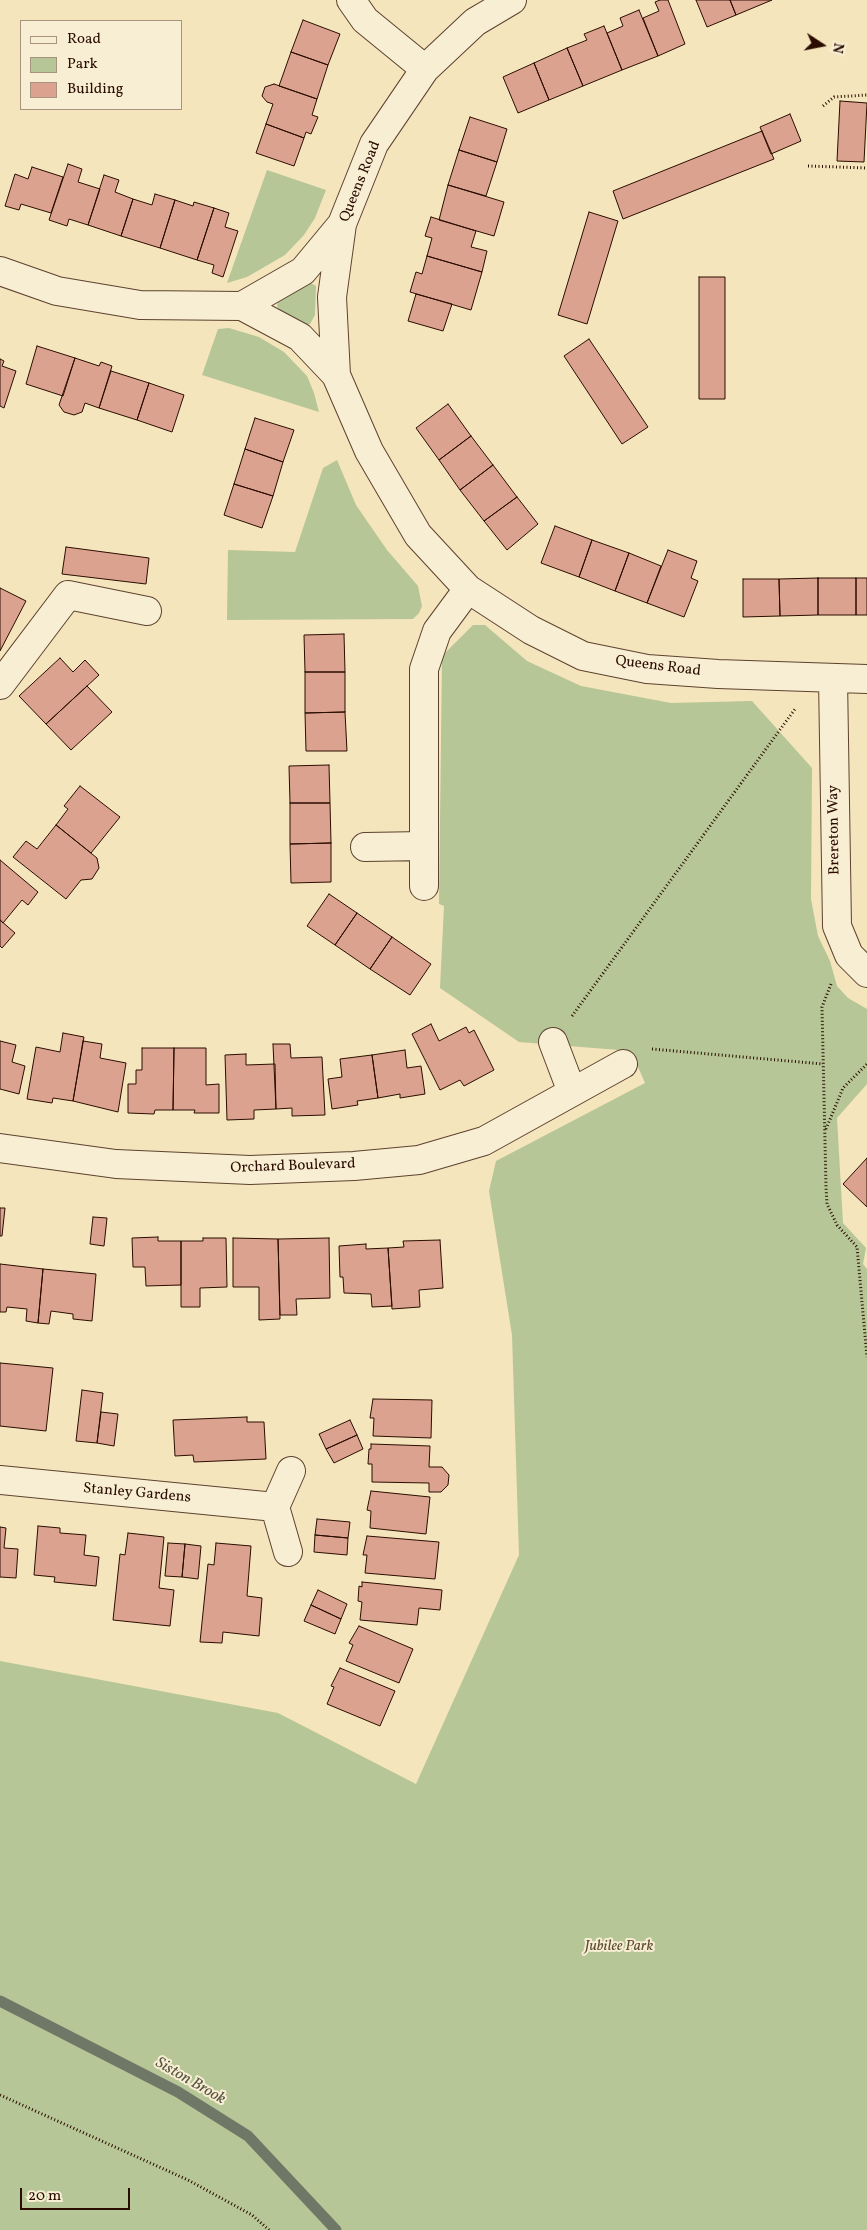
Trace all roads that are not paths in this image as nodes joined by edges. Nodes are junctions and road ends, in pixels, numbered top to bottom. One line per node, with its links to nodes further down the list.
1 (351, 0): 3 (street)
2 (512, 0): 3 (street, Queens Road)
3 (425, 69): 4 (street, Queens Road)
4 (342, 224): 6 (street); 7 (street, Queens Road)
5 (0, 271): 6 (street)
6 (242, 306): 7 (street)
7 (336, 374): 8 (street, Queens Road)
8 (468, 589): 10 (street, Queens Road); 13 (street)
9 (147, 611): 12 (street)
10 (826, 677): 11 (street, Queens Road); 16 (street, Brereton Way)
11 (867, 679)
12 (0, 685)
13 (424, 846): 14 (street); 15 (street)
14 (365, 847)
15 (424, 886)
16 (858, 964)
17 (553, 1042): 19 (street)
18 (622, 1064): 19 (street, Orchard Boulevard)
19 (572, 1092): 20 (street, Orchard Boulevard)
20 (0, 1148)
21 (291, 1471): 23 (street)
22 (0, 1480): 23 (street, Stanley Gardens)
23 (274, 1507): 24 (street)
24 (288, 1552)

